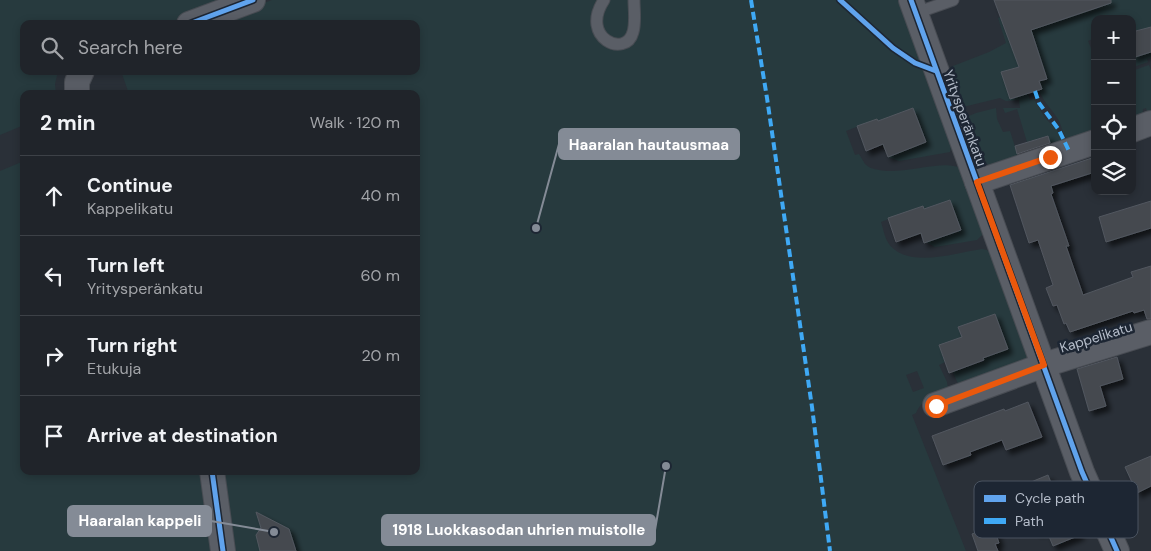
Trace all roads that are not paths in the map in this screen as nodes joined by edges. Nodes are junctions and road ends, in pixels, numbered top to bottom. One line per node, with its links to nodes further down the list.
1 (252, 0): 6 (street)
2 (604, 0): 3 (lane)
3 (634, 0)
4 (953, 0): 5 (lane)
5 (913, 7): 12 (street, Yritysperänkatu)
6 (200, 20)
7 (80, 75): 8 (street)
8 (77, 90)
9 (1151, 123): 10 (street)
10 (1136, 129)
11 (1091, 143): 12 (street)
12 (977, 182): 14 (street, Yritysperänkatu)
13 (1151, 332): 14 (street, Kappelikatu)
14 (1044, 365): 15 (street, Kappelikatu); 17 (street, Yritysperänkatu)
15 (936, 406)
16 (213, 475): 19 (street)
17 (1086, 481)
18 (1110, 538): 20 (street, Yritysperänkatu)
19 (223, 551)
20 (1116, 551)

